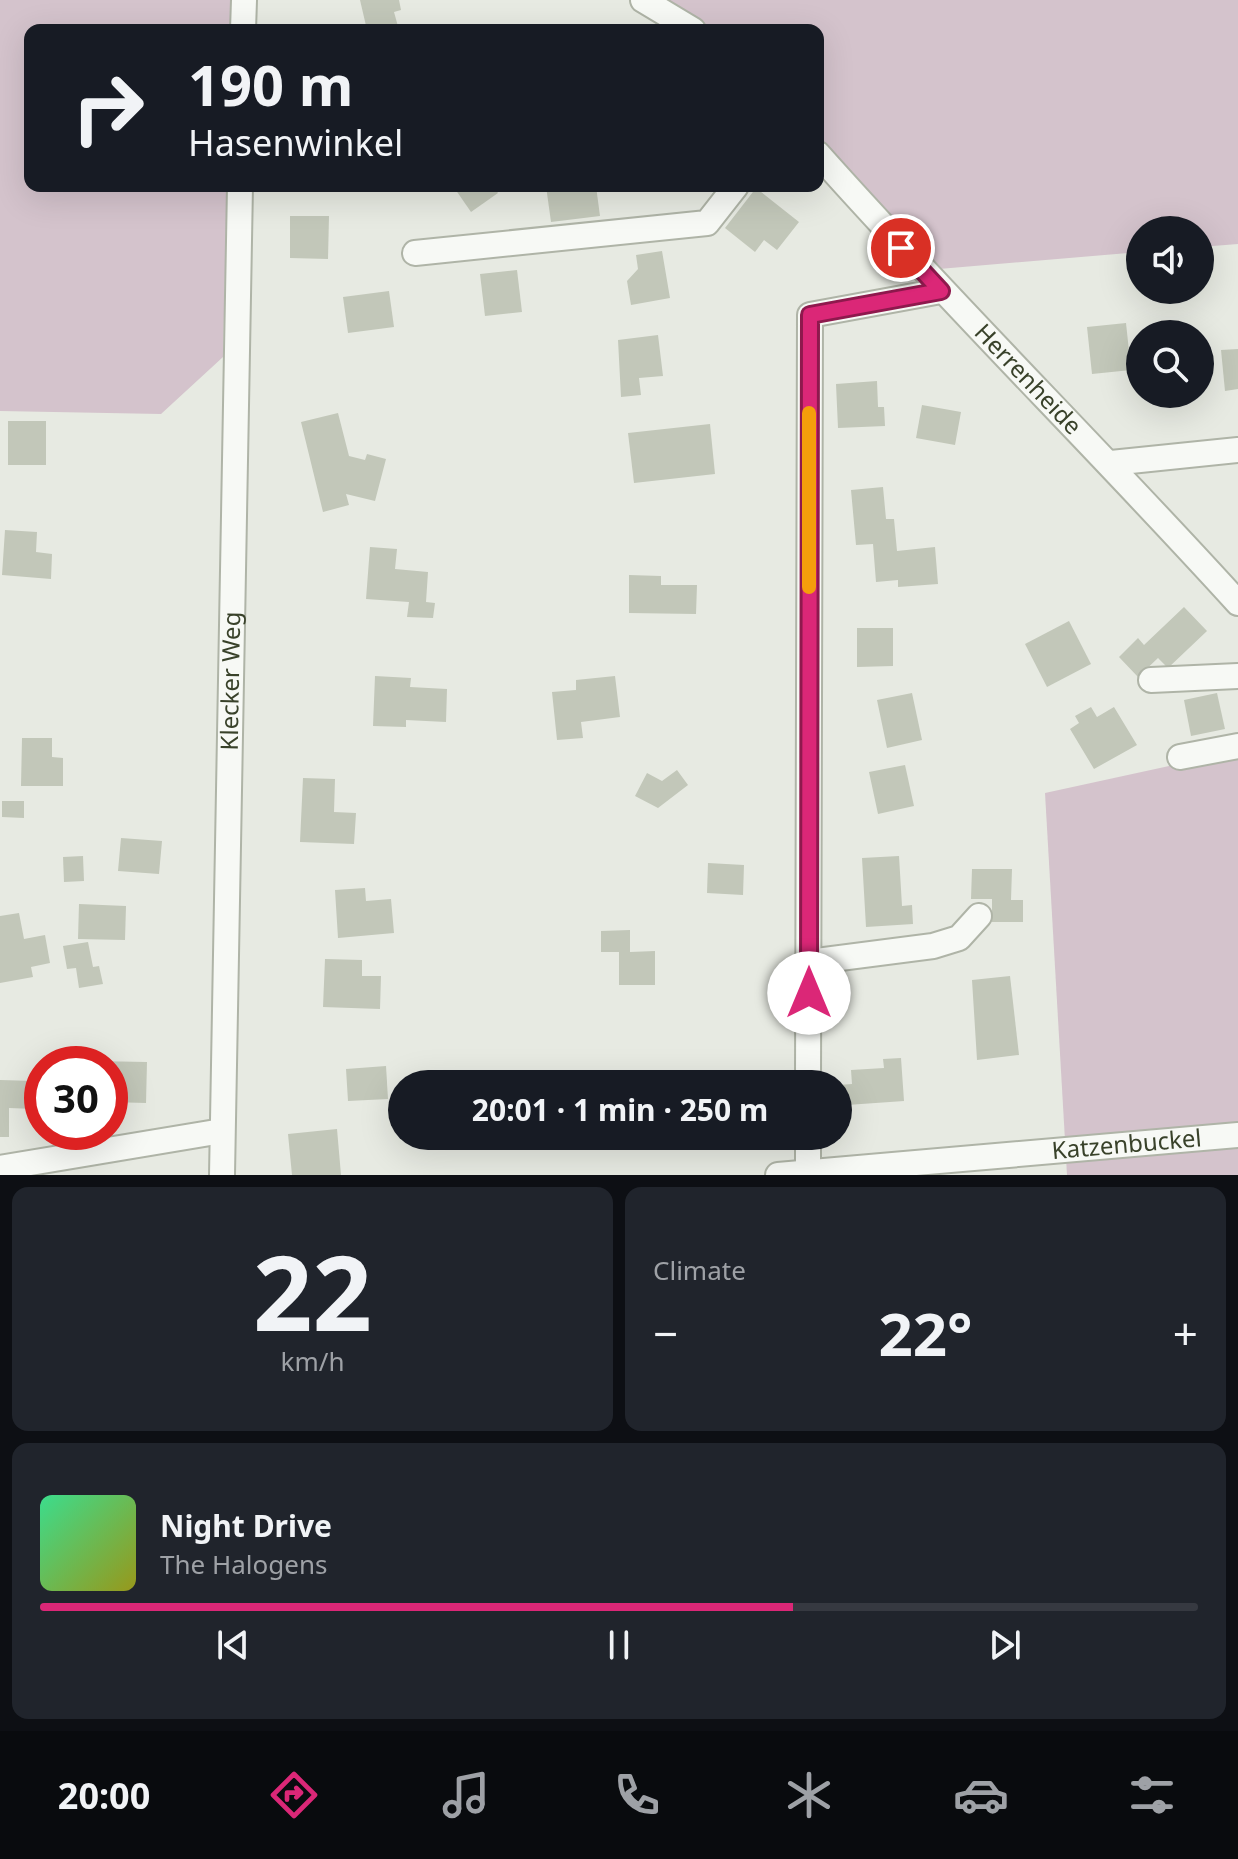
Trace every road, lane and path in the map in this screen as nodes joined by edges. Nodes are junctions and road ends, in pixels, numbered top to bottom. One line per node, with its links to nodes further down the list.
1 (244, 0): 3 (street)
2 (643, 0): 4 (street)
3 (243, 24)
4 (683, 24)
5 (824, 161): 9 (street, Herrenheide)
6 (240, 192): 20 (street, Klecker Weg)
7 (731, 192): 8 (street)
8 (415, 253)
9 (941, 291): 11 (street, Herrenheide); 18 (street)
10 (1238, 450): 11 (street)
11 (1111, 463): 12 (street, Herrenheide)
12 (1238, 603)
13 (1238, 676): 14 (street)
14 (1151, 680)
15 (1238, 746): 16 (street)
16 (1180, 757)
17 (979, 916): 18 (street)
18 (809, 962): 19 (street)
19 (808, 1070)
20 (222, 1131): 23 (street); 25 (street, Klecker Weg)
21 (1238, 1135): 24 (street, Katzenbuckel)
22 (808, 1150): 24 (street)
23 (0, 1168)
24 (808, 1172): 26 (street, Katzenbuckel)
25 (222, 1175)
26 (778, 1175)

